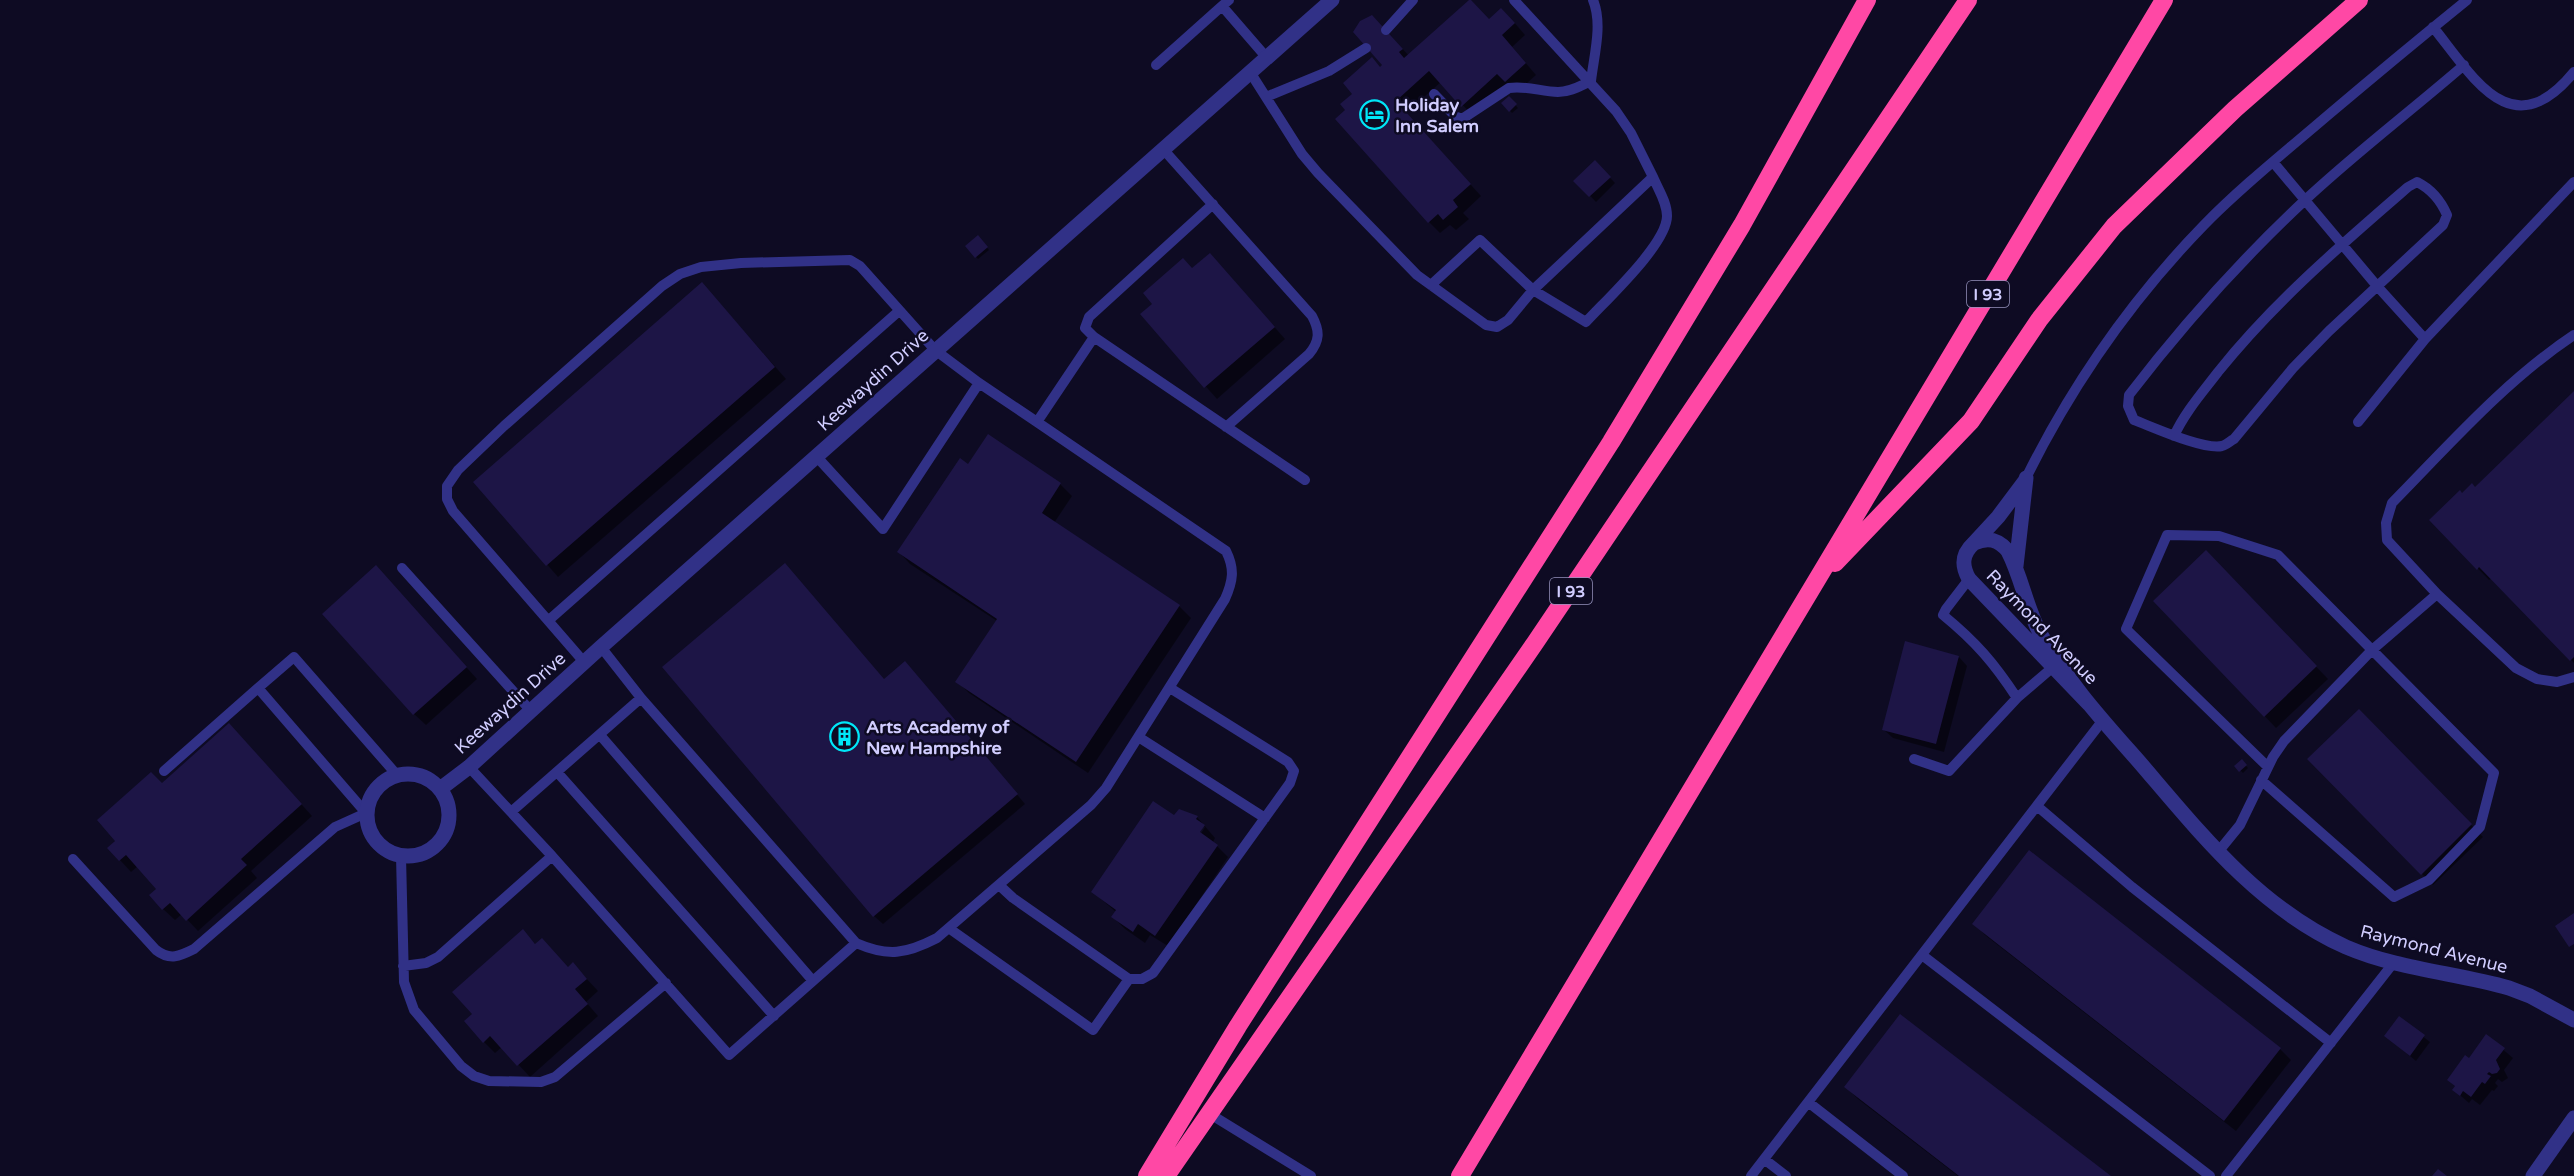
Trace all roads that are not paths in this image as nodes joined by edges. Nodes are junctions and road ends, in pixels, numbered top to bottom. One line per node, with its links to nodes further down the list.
1 (1332, 0): 14 (street, Keewaydin Drive)
2 (1413, 0): 12 (lane)
3 (1514, 0): 19 (lane)
4 (1593, 0): 19 (lane)
5 (1867, 0): 98 (highway)
6 (1968, 0): 95 (highway, I 93)
7 (2164, 0): 49 (highway, I 93)
8 (2359, 0): 49 (highway)
9 (2467, 0): 11 (lane)
10 (1225, 3): 14 (lane); 15 (lane)
11 (2433, 27): 16 (lane); 23 (lane)
12 (1386, 30)
13 (1366, 48): 21 (lane)
14 (1267, 58): 17 (street, Keewaydin Drive)
15 (1156, 65)
16 (2464, 65): 18 (lane); 26 (lane)
17 (1250, 72): 21 (lane); 22 (street, Keewaydin Drive)
18 (2574, 72)
19 (1591, 81): 20 (lane); 24 (lane)
20 (1434, 94)
21 (1266, 97): 29 (lane)
22 (1163, 149): 27 (lane); 36 (street, Keewaydin Drive)
23 (2273, 162): 26 (lane); 43 (lane)
24 (1653, 177): 31 (lane); 31 (lane)
25 (2574, 182): 35 (lane)
26 (2305, 200): 28 (lane); 41 (lane)
27 (1213, 204): 34 (lane); 40 (lane)
28 (2341, 244): 30 (lane); 30 (lane); 41 (lane)
29 (1431, 285): 31 (lane); 31 (lane)
30 (2377, 286): 35 (lane); 41 (lane)
31 (1533, 290)
32 (898, 311): 36 (lane); 51 (lane); 51 (lane)
33 (2574, 335): 50 (lane)
34 (1094, 337): 38 (lane); 40 (lane)
35 (2425, 339): 39 (lane)
36 (935, 350): 37 (lane); 42 (street, Keewaydin Drive)
37 (979, 384): 38 (lane); 42 (lane)
38 (1036, 422): 58 (lane)
39 (2358, 422)
40 (1226, 427): 44 (lane)
41 (2174, 436)
42 (816, 456): 52 (street, Keewaydin Drive)
43 (2026, 478): 45 (street); 47 (street)
44 (1305, 480)
45 (1974, 543): 47 (street, Raymond Avenue); 48 (street, Raymond Avenue)
46 (402, 568): 62 (lane)
47 (2016, 569): 61 (street, Raymond Avenue)
48 (1969, 579): 55 (street, Raymond Avenue); 60 (lane)
49 (1812, 588): 101 (highway, I 93)
50 (2437, 594): 53 (lane); 56 (lane)
51 (549, 620): 54 (lane)
52 (601, 647): 54 (street, Keewaydin Drive); 59 (lane)
53 (2372, 650): 68 (lane); 68 (lane); 72 (lane)
54 (584, 662): 62 (street, Keewaydin Drive)
55 (2052, 668): 60 (lane); 61 (street, Raymond Avenue)
56 (2574, 677)
57 (258, 688): 69 (lane); 71 (lane); 76 (lane)
58 (1170, 688): 65 (lane); 77 (lane)
59 (641, 698): 64 (lane); 84 (lane)
60 (2017, 698): 66 (lane)
61 (2089, 704): 63 (street, Raymond Avenue)
62 (531, 711): 67 (street, Keewaydin Drive)
63 (2103, 720): 74 (lane); 78 (street, Raymond Avenue)
64 (600, 735): 70 (lane); 89 (lane)
65 (1140, 738): 77 (lane); 82 (lane)
66 (1914, 759)
67 (469, 767): 73 (street, Keewaydin Drive); 75 (lane)
68 (2268, 767): 72 (lane)
69 (164, 771)
70 (557, 772): 75 (lane); 91 (lane)
71 (397, 776): 73 (street); 76 (street)
72 (2261, 780): 78 (lane)
73 (440, 789): 79 (street)
74 (2037, 806): 85 (lane); 93 (lane)
75 (511, 812): 80 (lane)
76 (366, 813): 79 (street); 81 (lane)
77 (1265, 818): 88 (lane)
78 (2218, 852): 86 (street, Raymond Avenue)
79 (401, 856): 87 (lane)
80 (552, 856): 87 (lane); 90 (lane)
81 (73, 859)
82 (999, 885): 83 (lane); 88 (lane)
83 (950, 929): 84 (lane); 88 (lane)
84 (856, 943): 89 (lane)
85 (1922, 955): 94 (lane); 105 (lane)
86 (2395, 962): 92 (street, Raymond Avenue); 93 (lane)
87 (403, 966): 90 (lane)
88 (1129, 979)
89 (813, 981): 91 (lane)
90 (666, 983): 91 (lane)
91 (774, 1016)
92 (2574, 1020)
93 (2331, 1043): 106 (lane)
94 (1808, 1102): 97 (lane); 104 (lane)
95 (1210, 1114): 99 (highway, I 93); 100 (lane)
96 (2574, 1118): 107 (street)
97 (1764, 1159): 102 (lane); 103 (lane)
98 (1147, 1176)
99 (1166, 1176)
100 (1311, 1176)
101 (1460, 1176)
102 (1751, 1176)
103 (1786, 1176)
104 (1903, 1176)
105 (2211, 1176)
106 (2226, 1176)
107 (2533, 1176)

